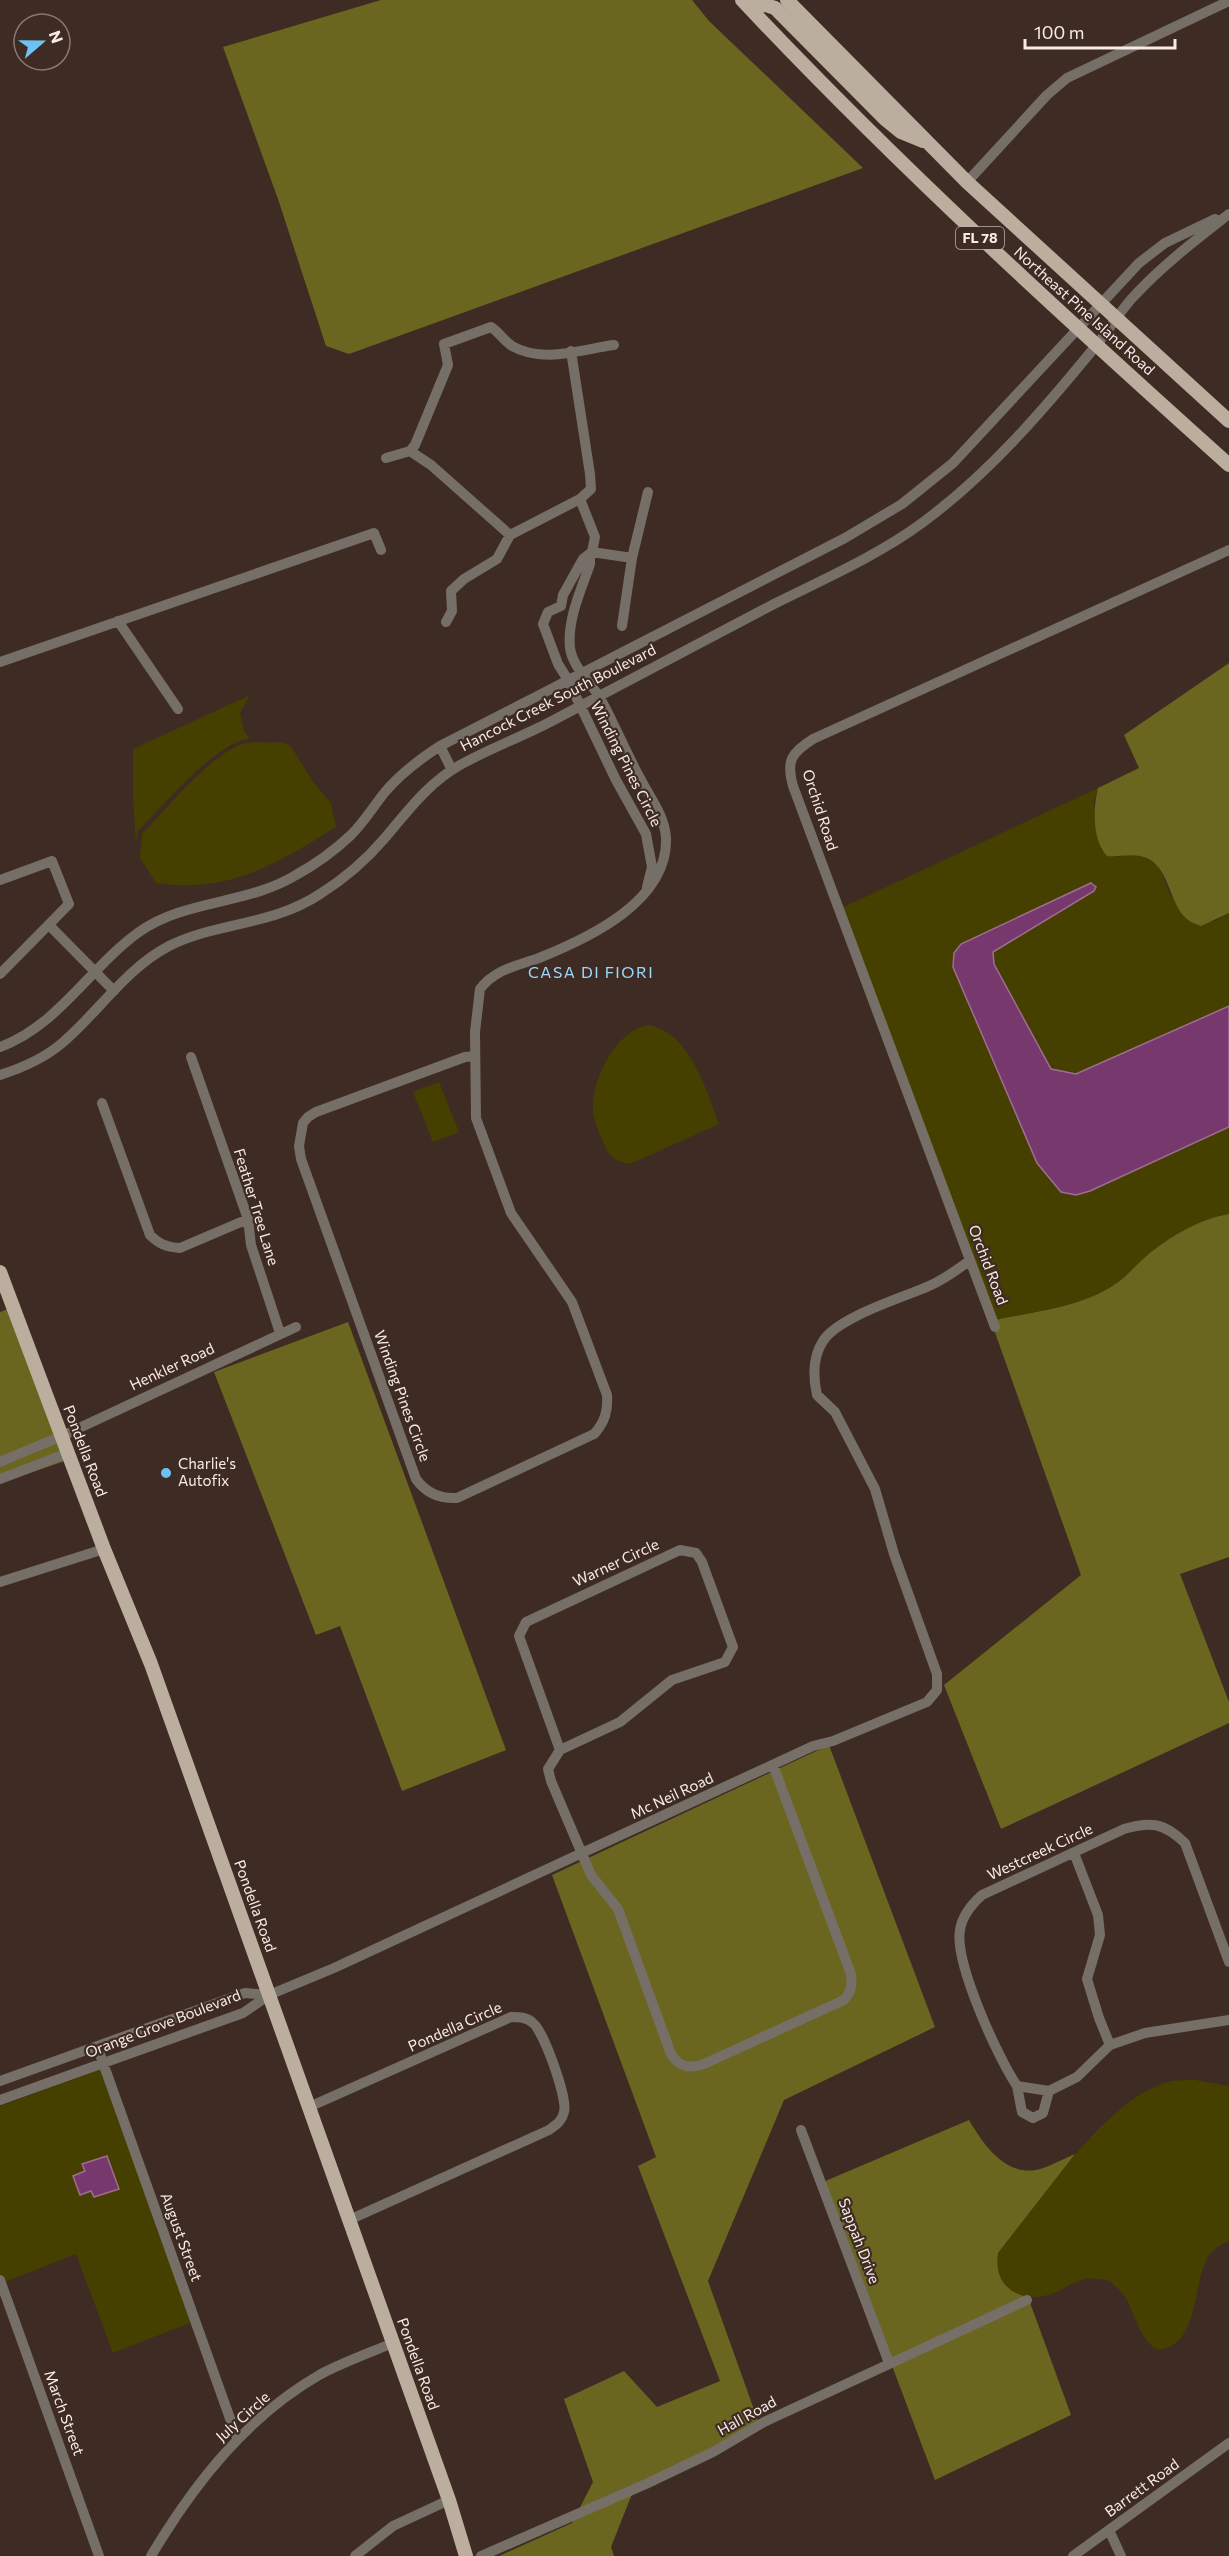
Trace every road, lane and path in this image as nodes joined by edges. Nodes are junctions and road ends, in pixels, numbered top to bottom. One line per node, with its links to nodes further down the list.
1 (787, 0): 4 (main road, Northeast Pine Island Road / FL 78)
2 (1229, 0): 5 (street)
3 (745, 3): 4 (main road); 9 (main road, Northeast Pine Island Road / FL 78)
4 (928, 143): 5 (main road, Northeast Pine Island Road / FL 78)
5 (967, 182): 7 (main road, Northeast Pine Island Road / FL 78)
6 (1229, 213): 7 (street, Hancock Creek South Boulevard); 8 (street, Hancock Creek South Boulevard)
7 (1100, 305): 8 (main road, Northeast Pine Island Road / FL 78); 9 (street, Hancock Creek South Boulevard)
8 (1116, 320): 11 (street, Hancock Creek South Boulevard); 13 (main road, Northeast Pine Island Road / FL 78)
9 (1078, 329): 11 (main road, Northeast Pine Island Road / FL 78); 28 (street, Hancock Creek South Boulevard)
10 (614, 345): 12 (street)
11 (1096, 345): 16 (main road, Northeast Pine Island Road / FL 78); 30 (street, Hancock Creek South Boulevard)
12 (572, 351): 14 (street); 18 (street)
13 (1229, 422)
14 (410, 451): 15 (street); 19 (street)
15 (386, 458)
16 (1229, 465)
17 (648, 492): 23 (street)
18 (580, 499): 19 (street); 22 (street, Winding Pines Circle)
19 (510, 535): 25 (street)
20 (381, 550): 24 (street)
21 (1229, 550): 47 (street, Orchid Road)
22 (591, 554): 23 (street); 28 (street, Winding Pines Circle); 29 (street, Winding Pines Circle)
23 (632, 558): 26 (street)
24 (118, 621): 27 (street); 32 (street)
25 (446, 622)
26 (622, 626)
27 (0, 662)
28 (581, 673): 29 (street, Hancock Creek South Boulevard); 30 (street, Winding Pines Circle)
29 (568, 680): 31 (street, Winding Pines Circle); 33 (street, Hancock Creek South Boulevard)
30 (599, 696): 31 (street, Hancock Creek South Boulevard); 36 (street, Winding Pines Circle)
31 (580, 707): 34 (street, Hancock Creek South Boulevard); 36 (street, Winding Pines Circle)
32 (178, 709)
33 (440, 746): 34 (street); 38 (street, Hancock Creek South Boulevard)
34 (452, 771): 40 (street, Hancock Creek South Boulevard)
35 (0, 880): 37 (street)
36 (642, 898): 42 (street, Winding Pines Circle)
37 (50, 926): 38 (street); 39 (street)
38 (95, 972): 40 (street); 41 (street, Hancock Creek South Boulevard)
39 (0, 974)
40 (114, 991): 44 (street, Hancock Creek South Boulevard)
41 (0, 1047)
42 (474, 1056): 42 (street, Winding Pines Circle)
43 (191, 1057): 46 (street, Feather Tree Lane)
44 (0, 1075)
45 (102, 1103): 46 (street)
46 (248, 1219): 51 (street, Feather Tree Lane)
47 (969, 1261): 50 (street, Orchid Road); 59 (street, Mc Neil Road)
48 (0, 1272): 52 (main road, Pondella Road)
49 (296, 1327): 51 (street, Henkler Road)
50 (995, 1327)
51 (280, 1333): 52 (street, Henkler Road)
52 (62, 1436): 53 (main road, Pondella Road); 54 (street, Henkler Road)
53 (68, 1453): 55 (street); 56 (main road, Pondella Road)
54 (0, 1462)
55 (0, 1479)
56 (104, 1549): 57 (street); 63 (main road, Pondella Road)
57 (0, 1582)
58 (560, 1750): 58 (street, Warner Circle); 61 (street)
59 (773, 1765): 61 (street, Mc Neil Road); 61 (street)
60 (1074, 1853): 62 (street, Westcreek Circle); 67 (street); 71 (street, Westcreek Circle)
61 (582, 1854): 63 (street, Mc Neil Road)
62 (1229, 1962)
63 (269, 1995): 65 (street, Orange Grove Boulevard); 66 (street, Orange Grove Boulevard); 74 (main road, Pondella Road)
64 (1229, 2020): 67 (street)
65 (163, 2023): 66 (street); 68 (street, Orange Grove Boulevard)
66 (169, 2039): 69 (street, Orange Grove Boulevard)
67 (1110, 2045): 72 (street)
68 (97, 2046): 69 (street, August Street); 70 (street, Orange Grove Boulevard)
69 (103, 2063): 73 (street, Orange Grove Boulevard); 81 (street, August Street)
70 (0, 2081)
71 (1017, 2086): 72 (street); 72 (street, Westcreek Circle)
72 (1049, 2091)
73 (0, 2100)
74 (309, 2107): 76 (main road, Pondella Road); 76 (street, Pondella Circle)
75 (801, 2130): 80 (street, Sappah Drive)
76 (349, 2220): 79 (main road, Pondella Road)
77 (0, 2280): 85 (street, March Street)
78 (1027, 2300): 80 (street, Hall Road)
79 (393, 2343): 81 (street, July Circle); 83 (main road, Pondella Road)
80 (889, 2363): 89 (street, Hall Road)
81 (237, 2438): 86 (street, July Circle)
82 (1229, 2443): 84 (street, Barrett Road)
83 (449, 2500): 87 (street); 88 (main road, Pondella Road)
84 (1109, 2530): 90 (street, Barrett Road); 91 (street)
85 (99, 2556)
86 (151, 2556)
87 (354, 2556)
88 (466, 2556)
89 (481, 2556)
90 (1073, 2556)
91 (1121, 2556)

